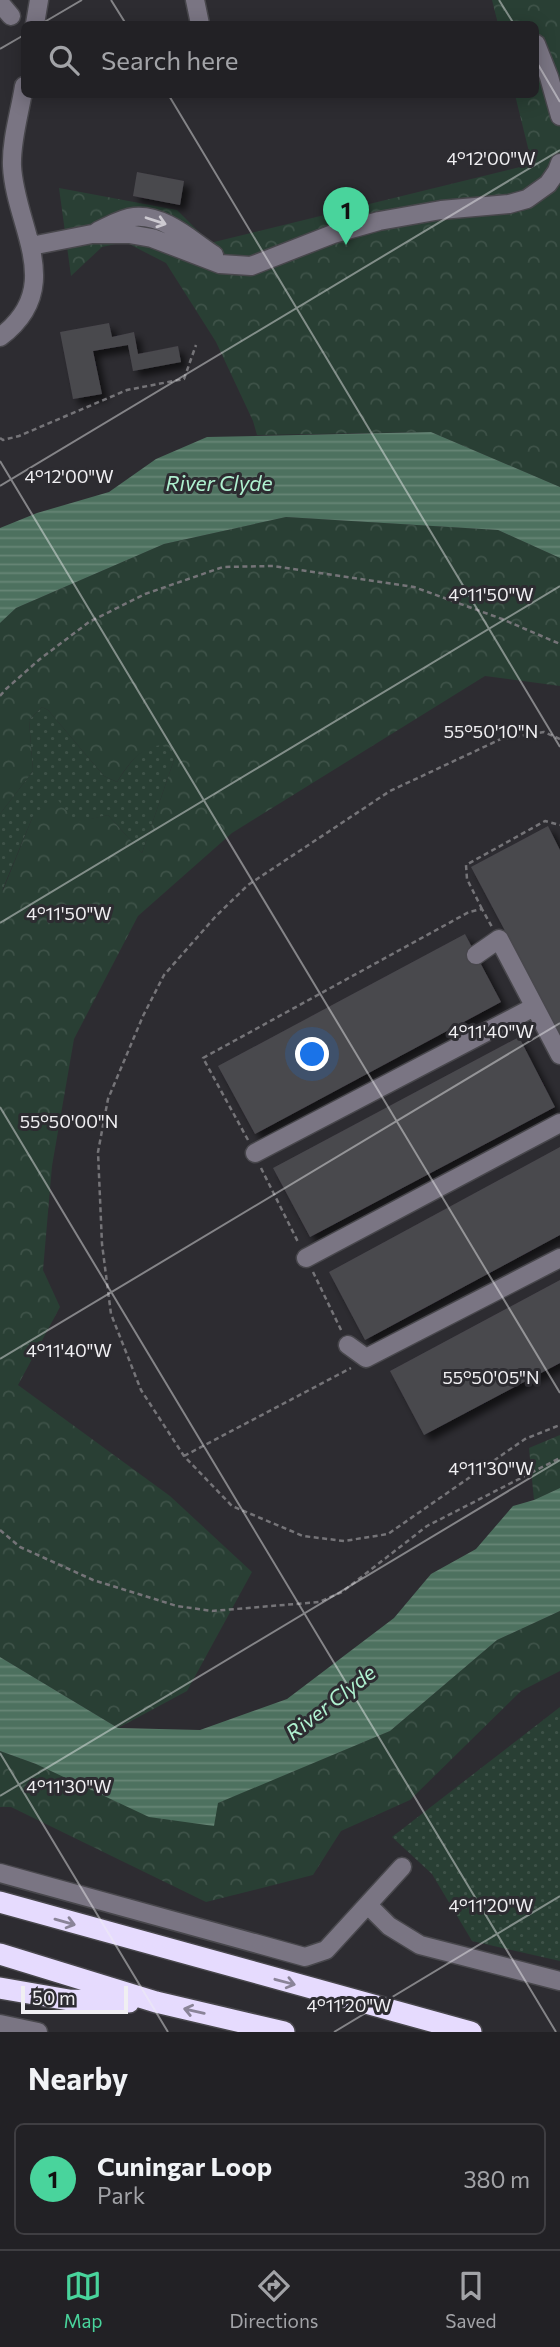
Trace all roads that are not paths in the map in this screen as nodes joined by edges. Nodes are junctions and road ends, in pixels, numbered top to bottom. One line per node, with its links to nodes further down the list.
1 (39, 0): 3 (street)
2 (195, 0): 4 (street)
3 (36, 21)
4 (199, 21)
5 (539, 52): 7 (street)
6 (22, 98): 9 (street)
7 (560, 116)
8 (560, 163): 9 (street)
9 (31, 246): 10 (street)
10 (0, 337)
11 (476, 955): 12 (street)
12 (534, 1007): 13 (street); 15 (street)
13 (560, 1055)
14 (560, 1123): 16 (street)
15 (255, 1153)
16 (306, 1258)
17 (560, 1258): 18 (street)
18 (348, 1345)
19 (402, 1867): 22 (street)
20 (0, 1873): 22 (street)
21 (0, 1902): 30 (highway, one-way to 30)
22 (368, 1905): 24 (street)
23 (0, 1954): 26 (highway)
24 (560, 1982)
25 (0, 1988): 26 (highway)
26 (156, 2002): 29 (highway, one-way to 26)
27 (0, 2024): 28 (street)
28 (38, 2032)
29 (284, 2032)
30 (471, 2032)

